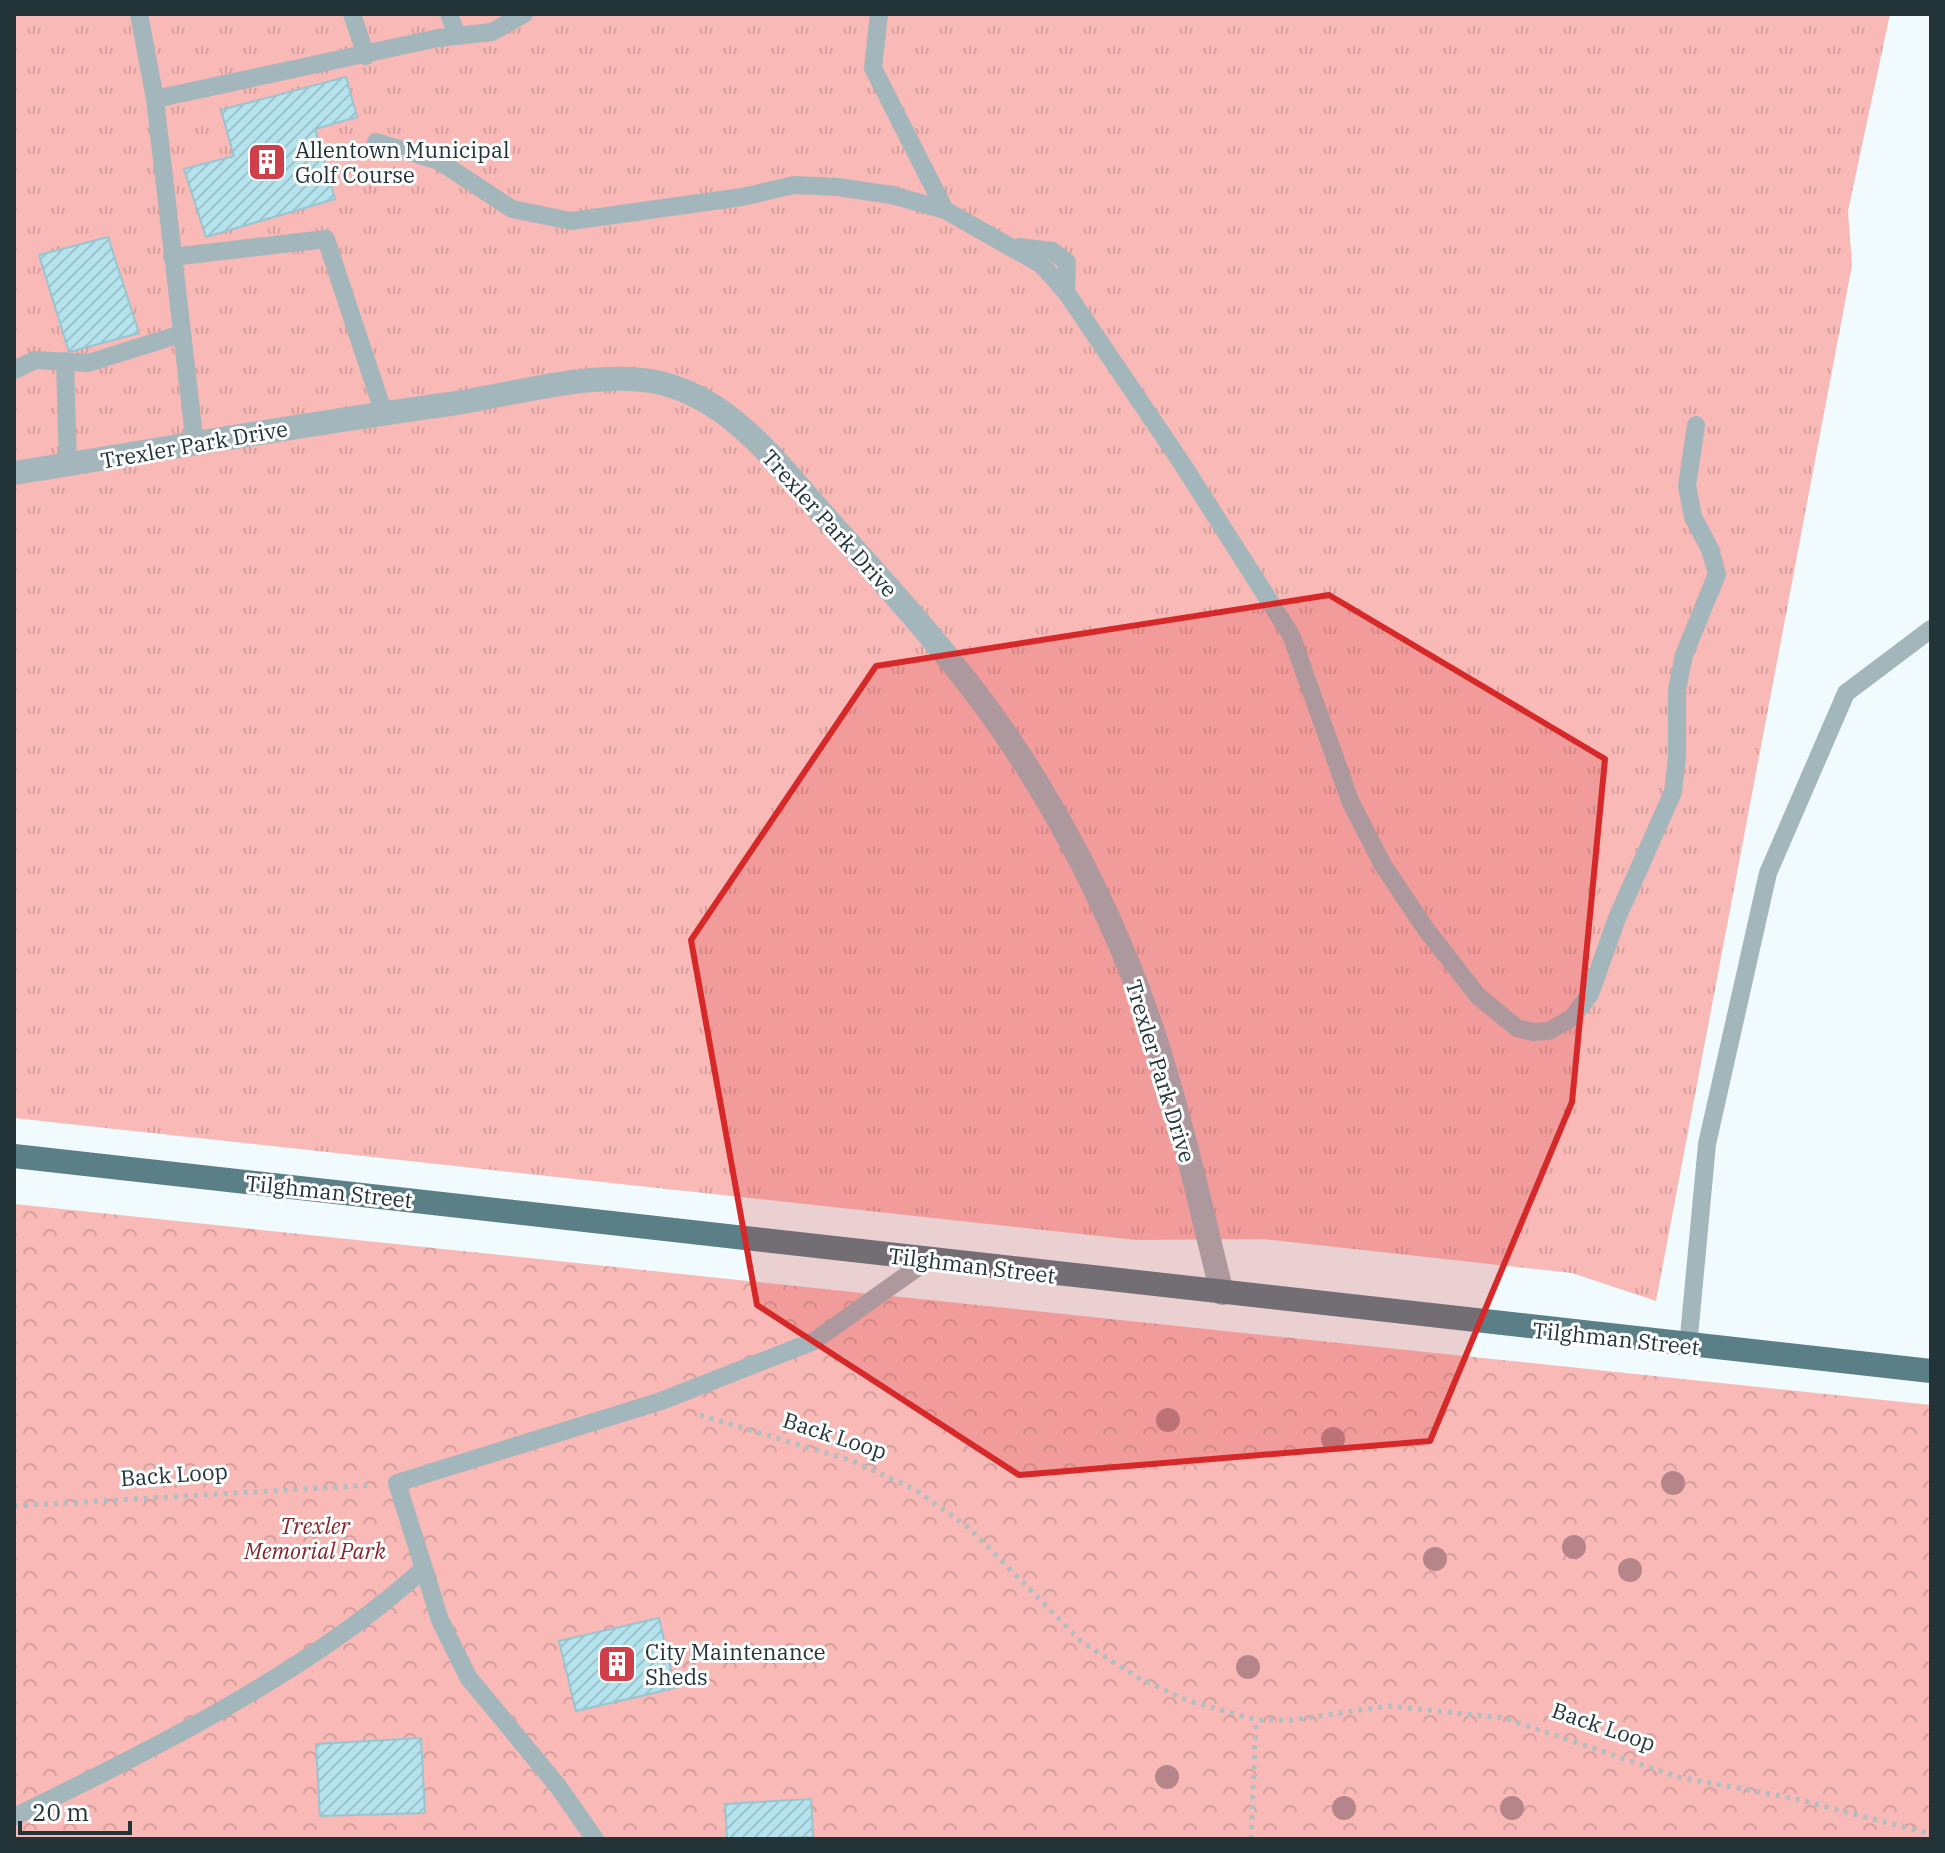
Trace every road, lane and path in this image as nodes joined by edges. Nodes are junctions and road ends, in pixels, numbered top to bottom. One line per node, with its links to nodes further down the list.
1 (139, 14): 8 (lane)
2 (352, 14): 7 (lane)
3 (449, 14): 6 (lane)
4 (524, 14): 6 (lane)
5 (879, 14): 10 (lane)
6 (457, 36): 7 (lane)
7 (366, 56): 8 (lane)
8 (155, 99): 11 (lane)
9 (376, 142): 10 (lane)
10 (945, 210): 16 (lane)
11 (172, 257): 12 (lane); 15 (lane)
12 (181, 334): 13 (lane); 17 (lane)
13 (65, 361): 14 (lane); 18 (lane)
14 (14, 370)
15 (383, 411): 17 (street, Trexler Park Drive); 23 (street, Trexler Park Drive)
16 (1696, 425)
17 (195, 445): 18 (street, Trexler Park Drive)
18 (68, 465): 19 (street, Trexler Park Drive)
19 (14, 473)
20 (1931, 629): 24 (lane)
21 (14, 1156): 22 (main road, Tilghman Street)
22 (928, 1260): 23 (main road, Tilghman Street); 26 (lane)
23 (1222, 1293): 24 (main road, Tilghman Street)
24 (1688, 1347): 25 (main road, Tilghman Street)
25 (1931, 1371)
26 (661, 1401): 27 (lane); 30 (path, Back Loop)
27 (397, 1483): 28 (path, Back Loop); 29 (lane)
28 (14, 1506)
29 (423, 1569): 31 (lane); 33 (lane)
30 (1256, 1720): 32 (path, Back Loop); 34 (path)
31 (14, 1817)
32 (1931, 1834)
33 (595, 1839)
34 (1251, 1839)

